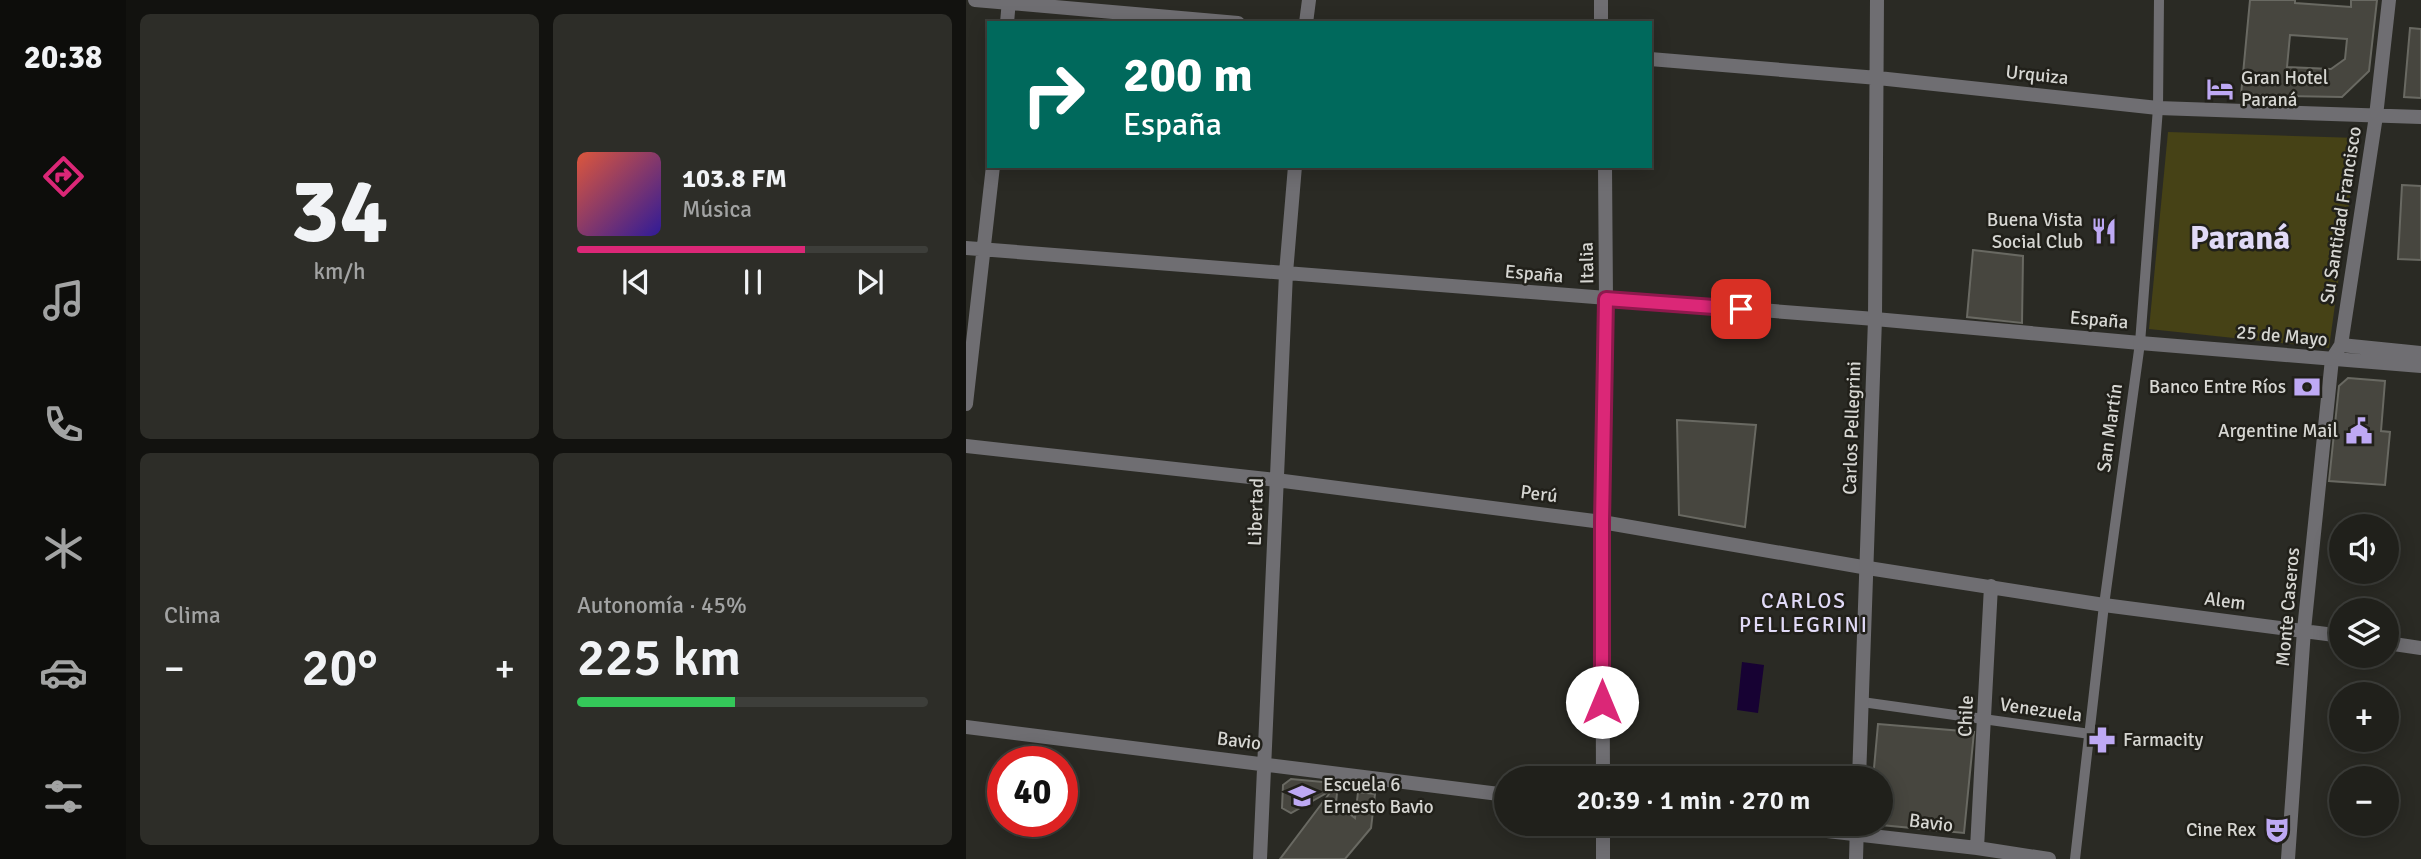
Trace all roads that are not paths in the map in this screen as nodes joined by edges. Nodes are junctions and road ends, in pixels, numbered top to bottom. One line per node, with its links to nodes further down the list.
1 (975, 0): 7 (street)
2 (1309, 0): 10 (street)
3 (1601, 0): 11 (street)
4 (1877, 0): 13 (street, Carlos Pellegrini)
5 (2160, 0): 14 (street, San Martín)
6 (2389, 0): 15 (street, Su Santidad Francisco)
7 (1009, 1): 8 (street); 9 (street)
8 (1007, 21)
9 (1217, 21)
10 (1307, 21)
11 (1601, 21)
12 (1652, 59): 13 (street, Urquiza)
13 (1878, 78): 14 (street, Urquiza); 24 (street, Carlos Pellegrini)
14 (2158, 107): 15 (street, Urquiza); 25 (street, San Martín)
15 (2376, 116): 16 (street, Urquiza); 26 (street, Su Santidad Francisco)
16 (2421, 117)
17 (993, 168): 21 (street)
18 (1295, 168): 22 (street, Libertad)
19 (1605, 168): 23 (street, Italia)
20 (966, 248): 21 (street, España)
21 (985, 249): 22 (street, España); 30 (street)
22 (1286, 273): 23 (street, España); 32 (street, Libertad)
23 (1606, 299): 24 (street, España); 33 (street, Italia)
24 (1875, 319): 25 (street, España); 34 (street, Carlos Pellegrini)
25 (2140, 344): 28 (street, 25 de Mayo); 36 (street, San Martín)
26 (2341, 345): 27 (street, 25 de Mayo); 28 (street, Su Santidad Francisco)
27 (2421, 353)
28 (2332, 359): 29 (street, 25 de Mayo); 37 (street, Monte Caseros)
29 (2421, 366)
30 (966, 404)
31 (966, 446): 32 (street, Perú)
32 (1276, 480): 33 (street, Perú); 45 (street, Libertad)
33 (1602, 522): 34 (street, Perú); 46 (street, Italia)
34 (1868, 568): 35 (street, Perú); 41 (street, Carlos Pellegrini)
35 (1992, 586): 36 (street, Perú); 42 (street, Chile)
36 (2104, 605): 37 (street, Alem); 44 (street, San Martín)
37 (2304, 630): 38 (street, Alem); 58 (street, Monte Caseros)
38 (2329, 634)
39 (2399, 645): 40 (street)
40 (2421, 648)
41 (1862, 702): 42 (street, Venezuela); 47 (street, Carlos Pellegrini)
42 (1985, 720): 44 (street, Venezuela); 52 (street, Chile)
43 (966, 727): 45 (street, Bavio)
44 (2090, 734): 57 (street, San Martín)
45 (1266, 764): 48 (street, Bavio); 53 (street, Libertad)
46 (1603, 766)
47 (1860, 766)
48 (1494, 793)
49 (1893, 835): 52 (street, Bavio)
50 (1603, 836): 54 (street)
51 (1857, 836): 55 (street)
52 (1977, 848): 56 (street, Bavio)
53 (1260, 859)
54 (1603, 859)
55 (1856, 859)
56 (2049, 859)
57 (2075, 859)
58 (2288, 859)

